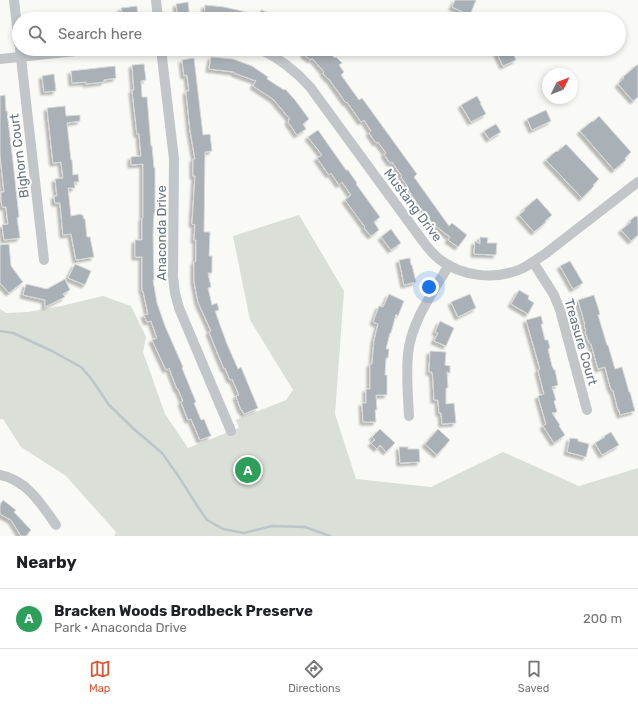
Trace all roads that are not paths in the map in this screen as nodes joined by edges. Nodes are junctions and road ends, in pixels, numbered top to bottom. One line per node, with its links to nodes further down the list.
1 (14, 0): 3 (street)
2 (156, 0): 4 (street)
3 (15, 12)
4 (157, 12)
5 (12, 56): 9 (street)
6 (20, 56): 11 (street, Bighorn Court)
7 (162, 56): 16 (street, Anaconda Drive)
8 (274, 56): 13 (street, Mustang Drive)
9 (0, 60)
10 (638, 182): 12 (street, Mustang Drive)
11 (44, 260)
12 (533, 262): 13 (street, Mustang Drive); 14 (street, Treasure Court)
13 (449, 265): 15 (street)
14 (587, 410)
15 (409, 416)
16 (231, 431)
17 (0, 475): 18 (street)
18 (56, 525)

